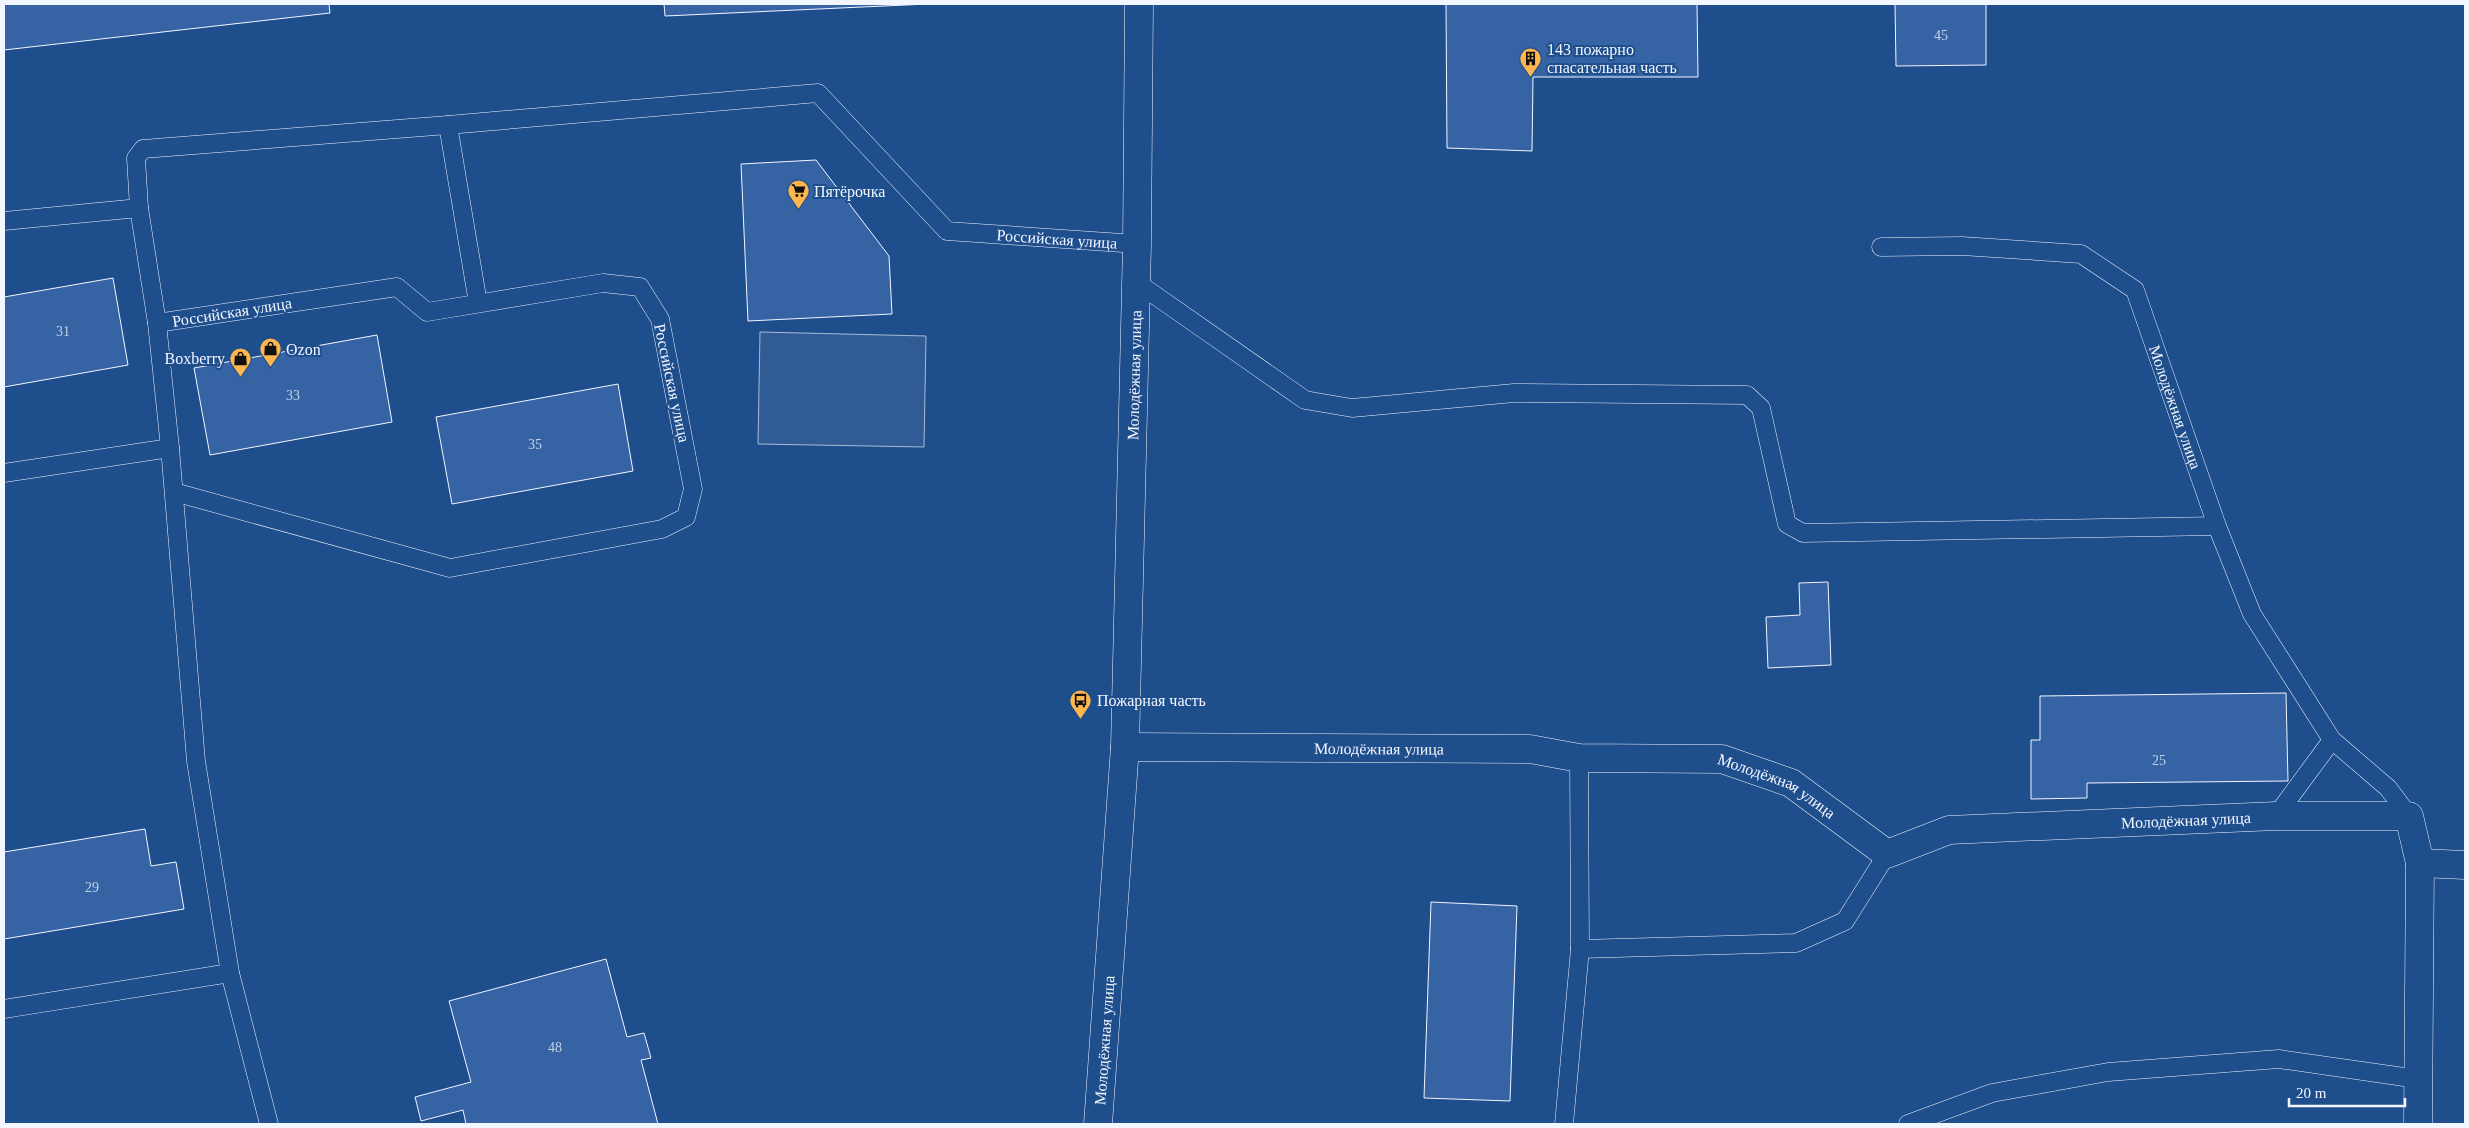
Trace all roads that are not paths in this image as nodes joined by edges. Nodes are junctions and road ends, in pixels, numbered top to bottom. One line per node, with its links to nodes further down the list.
1 (1139, 4): 5 (street, Молодёжная улица)
2 (448, 125): 3 (lane, Российская улица); 5 (lane, Российская улица); 8 (lane)
3 (140, 208): 4 (lane); 9 (lane, Российская улица)
4 (4, 222)
5 (1137, 244): 7 (street, Молодёжная улица)
6 (1881, 247): 13 (lane, Молодёжная улица)
7 (1136, 282): 13 (lane); 15 (street, Молодёжная улица)
8 (478, 304): 9 (lane, Российская улица); 12 (lane, Российская улица)
9 (157, 323): 10 (lane)
10 (170, 448): 11 (lane); 12 (lane)
11 (4, 473)
12 (174, 492): 23 (lane)
13 (2217, 526): 14 (lane, Молодёжная улица)
14 (2332, 740): 17 (lane); 18 (lane, Молодёжная улица)
15 (1125, 747): 16 (street, Молодёжная улица); 27 (street, Молодёжная улица)
16 (1579, 758): 19 (street, Молодёжная улица); 22 (lane)
17 (2276, 816): 18 (street, Молодёжная улица); 19 (street, Молодёжная улица)
18 (2409, 816): 20 (street, Молодёжная улица)
19 (1887, 854): 22 (lane)
20 (2420, 863): 21 (street); 25 (street, Молодёжная улица)
21 (2465, 865)
22 (1580, 949): 28 (lane)
23 (230, 973): 24 (lane); 26 (lane)
24 (4, 1009)
25 (2418, 1079): 29 (lane); 30 (street, Молодёжная улица)
26 (269, 1124)
27 (1098, 1124)
28 (1564, 1124)
29 (1908, 1124)
30 (2418, 1124)

